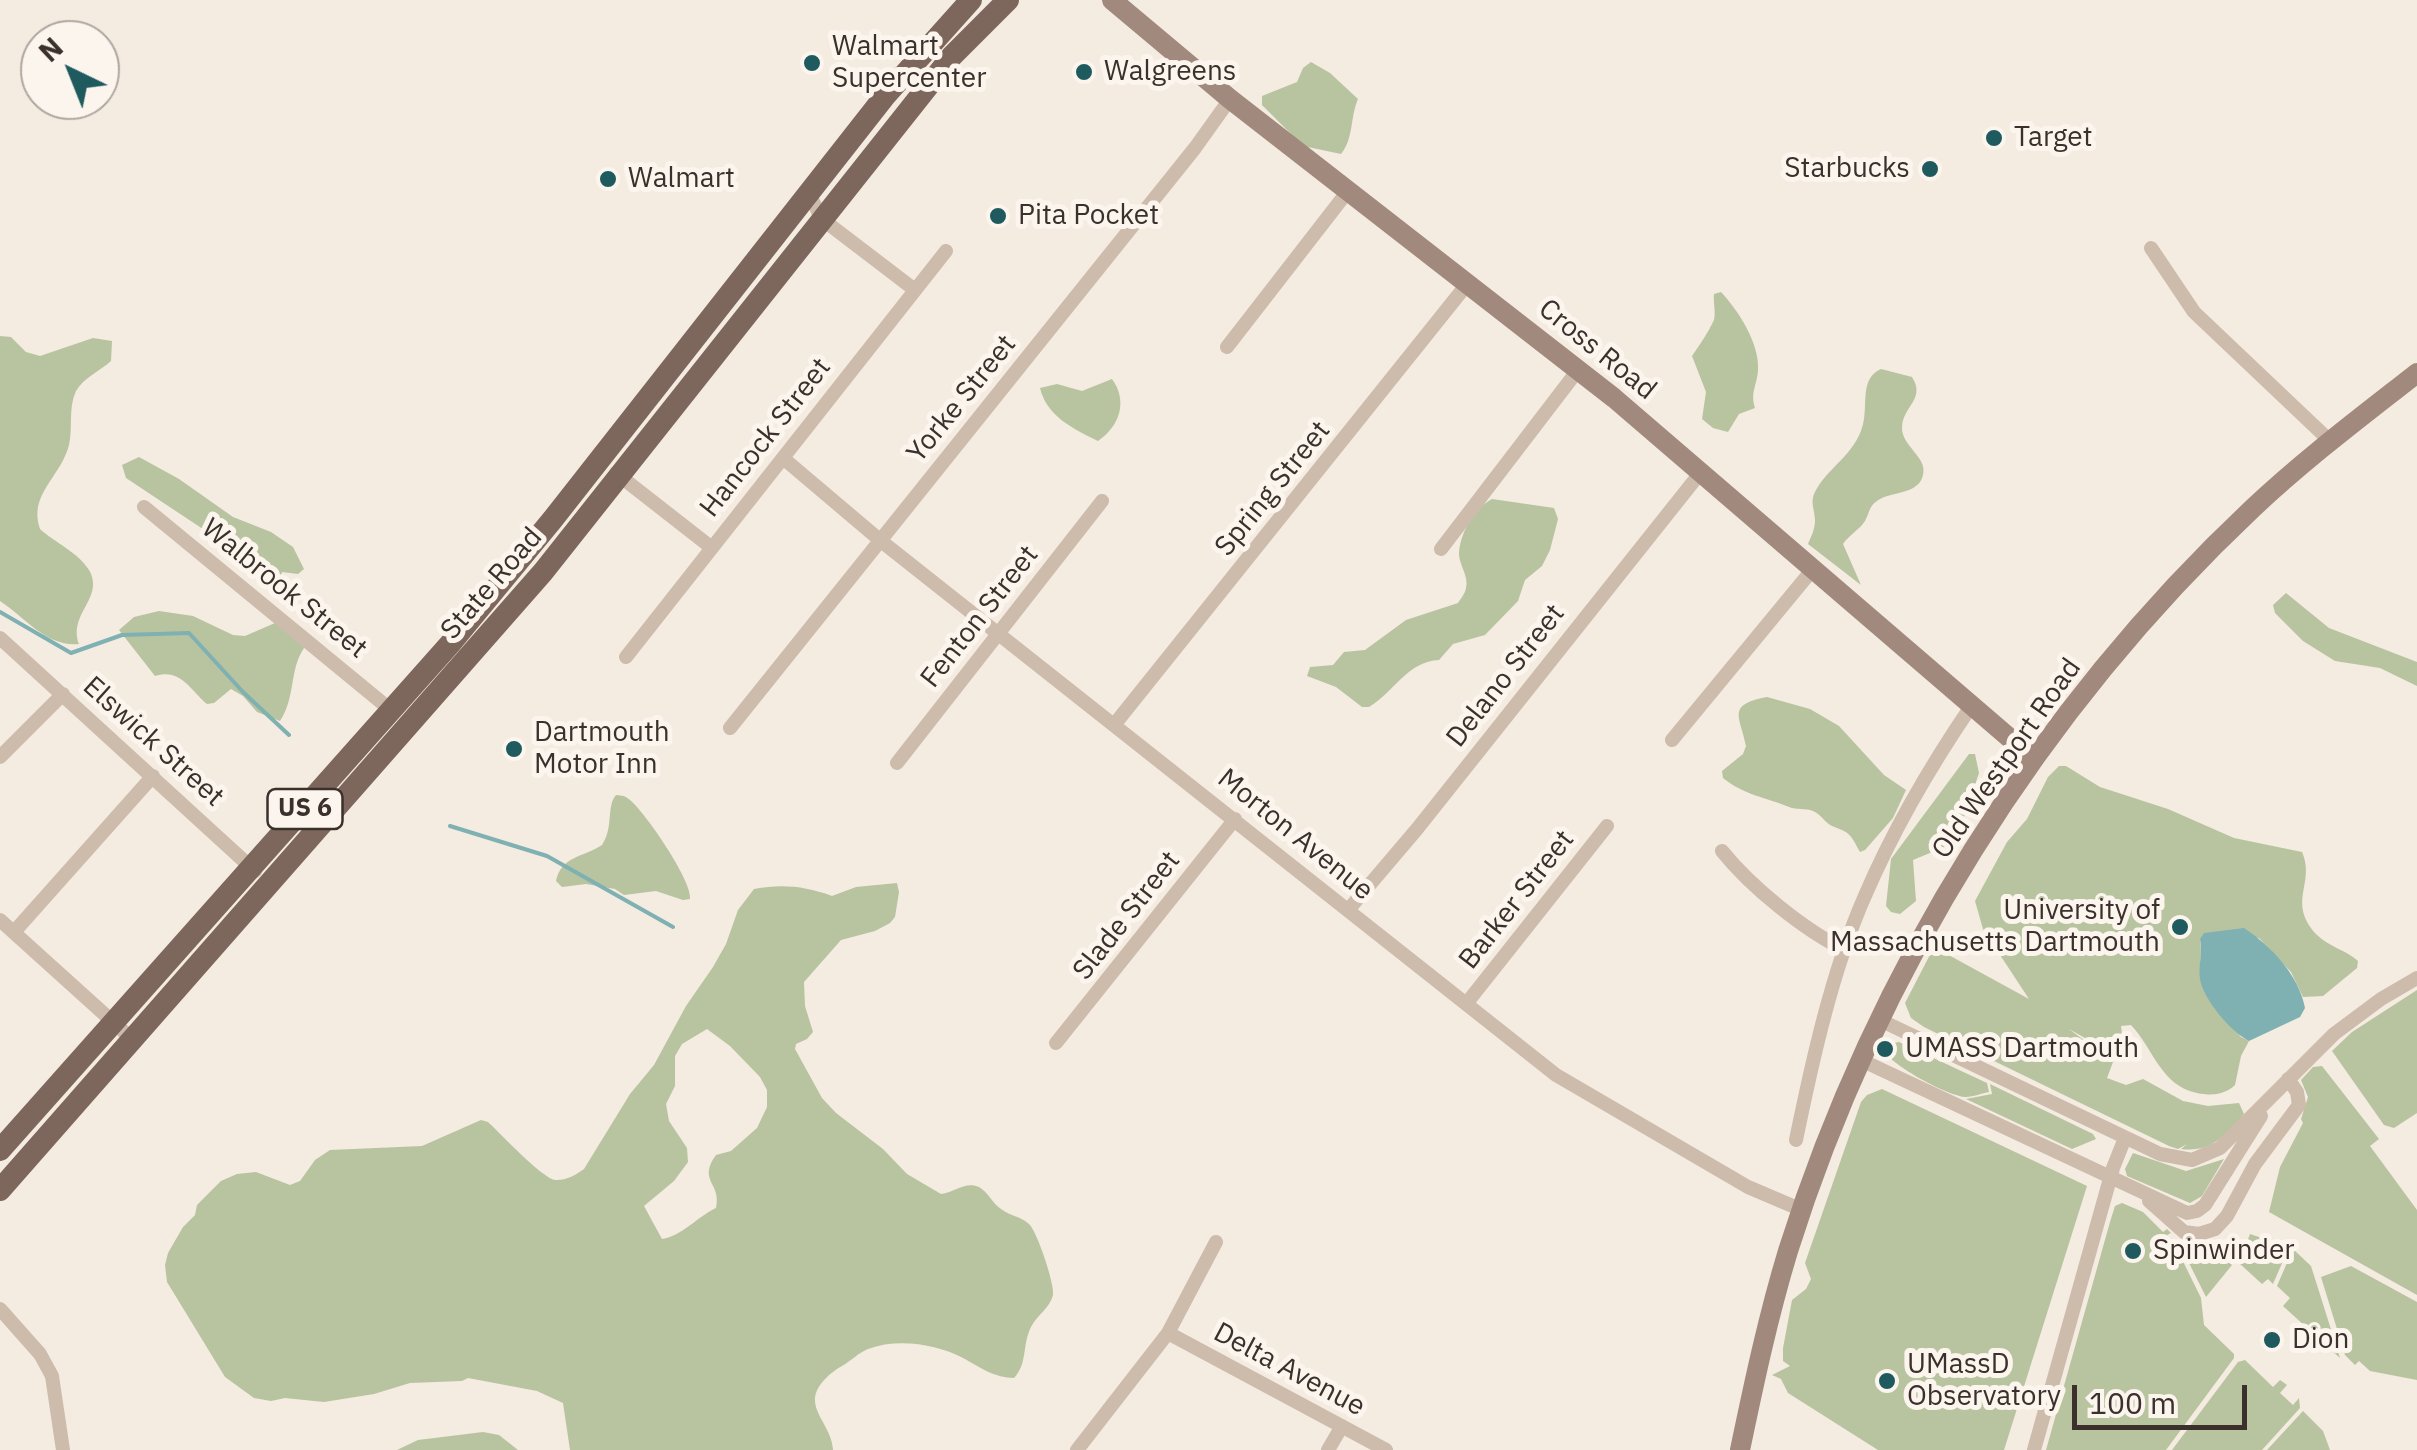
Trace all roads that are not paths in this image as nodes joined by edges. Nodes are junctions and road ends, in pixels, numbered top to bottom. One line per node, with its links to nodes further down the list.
1 (970, 0): 6 (main road, State Road / US 6)
2 (1008, 0): 7 (main road, State Road / US 6)
3 (1112, 0): 4 (main road, Cross Road)
4 (1230, 99): 5 (main road, Cross Road); 22 (street, Yorke Street)
5 (1348, 191): 10 (main road, Cross Road); 12 (street)
6 (809, 194): 7 (street); 17 (main road, State Road / US 6)
7 (822, 219): 11 (street); 19 (main road, State Road / US 6)
8 (2151, 248): 15 (street)
9 (946, 251): 11 (street, Hancock Street)
10 (1468, 283): 13 (main road, Cross Road); 32 (street, Spring Street)
11 (915, 290): 16 (street, Hancock Street)
12 (1227, 347)
13 (1578, 370): 18 (main road, Cross Road); 24 (street)
14 (2417, 373): 15 (main road, Old Westport Road)
15 (2329, 440): 36 (main road, Old Westport Road)
16 (783, 458): 22 (street, Morton Avenue); 23 (street, Hancock Street)
17 (599, 460): 19 (street); 31 (main road, State Road / US 6)
18 (1700, 472): 25 (main road, Cross Road); 44 (street, Delano Street)
19 (620, 476): 23 (street); 43 (main road, State Road / US 6)
20 (1102, 501): 26 (street, Fenton Street)
21 (144, 507): 31 (street, Walbrook Street)
22 (881, 541): 26 (street, Morton Avenue); 33 (street, Yorke Street)
23 (712, 548): 28 (street, Hancock Street)
24 (1440, 550)
25 (1814, 568): 30 (main road, Cross Road); 34 (street)
26 (999, 633): 32 (street, Morton Avenue); 37 (street, Fenton Street)
27 (0, 638): 29 (street, Elswick Street)
28 (626, 656)
29 (62, 694): 35 (street); 38 (street, Elswick Street)
30 (1972, 705): 36 (main road, Cross Road); 47 (street)
31 (392, 711): 42 (main road, State Road / US 6)
32 (1114, 725): 39 (street, Morton Avenue)
33 (730, 728)
34 (1672, 740)
35 (0, 757)
36 (2034, 759): 50 (main road, Old Westport Road)
37 (897, 763)
38 (154, 776): 42 (street, Elswick Street); 46 (street)
39 (1236, 819): 44 (street, Morton Avenue); 53 (street, Slade Street)
40 (1608, 826): 49 (street, Barker Street)
41 (1722, 851): 47 (street)
42 (252, 869): 43 (street, Elswick Street); 51 (main road, State Road / US 6)
43 (271, 885): 52 (main road, State Road / US 6)
44 (1349, 909): 49 (street, Morton Avenue)
45 (0, 920): 46 (street)
46 (14, 932): 51 (street)
47 (1845, 950): 57 (street)
48 (2417, 978): 55 (street)
49 (1466, 1004): 62 (street, Morton Avenue)
50 (1882, 1021): 54 (main road, Old Westport Road); 56 (street)
51 (116, 1022): 52 (street); 58 (main road, State Road / US 6)
52 (133, 1040): 60 (main road, State Road / US 6)
53 (1056, 1043)
54 (1863, 1060): 59 (street); 62 (main road, Old Westport Road)
55 (2288, 1079): 56 (street); 61 (street); 61 (street)
56 (2126, 1138): 59 (street)
57 (1796, 1140)
58 (0, 1150)
59 (2110, 1178): 61 (street); 72 (street)
60 (0, 1190)
61 (2137, 1191)
62 (1802, 1210): 71 (main road, Old Westport Road)
63 (1216, 1242): 65 (street)
64 (0, 1309): 67 (street)
65 (1168, 1333): 66 (street, Delta Avenue); 68 (street)
66 (1342, 1426): 69 (street); 70 (street, Delta Avenue)
67 (63, 1450)
68 (1078, 1450)
69 (1328, 1450)
70 (1386, 1450)
71 (1740, 1450)
72 (2034, 1450)

